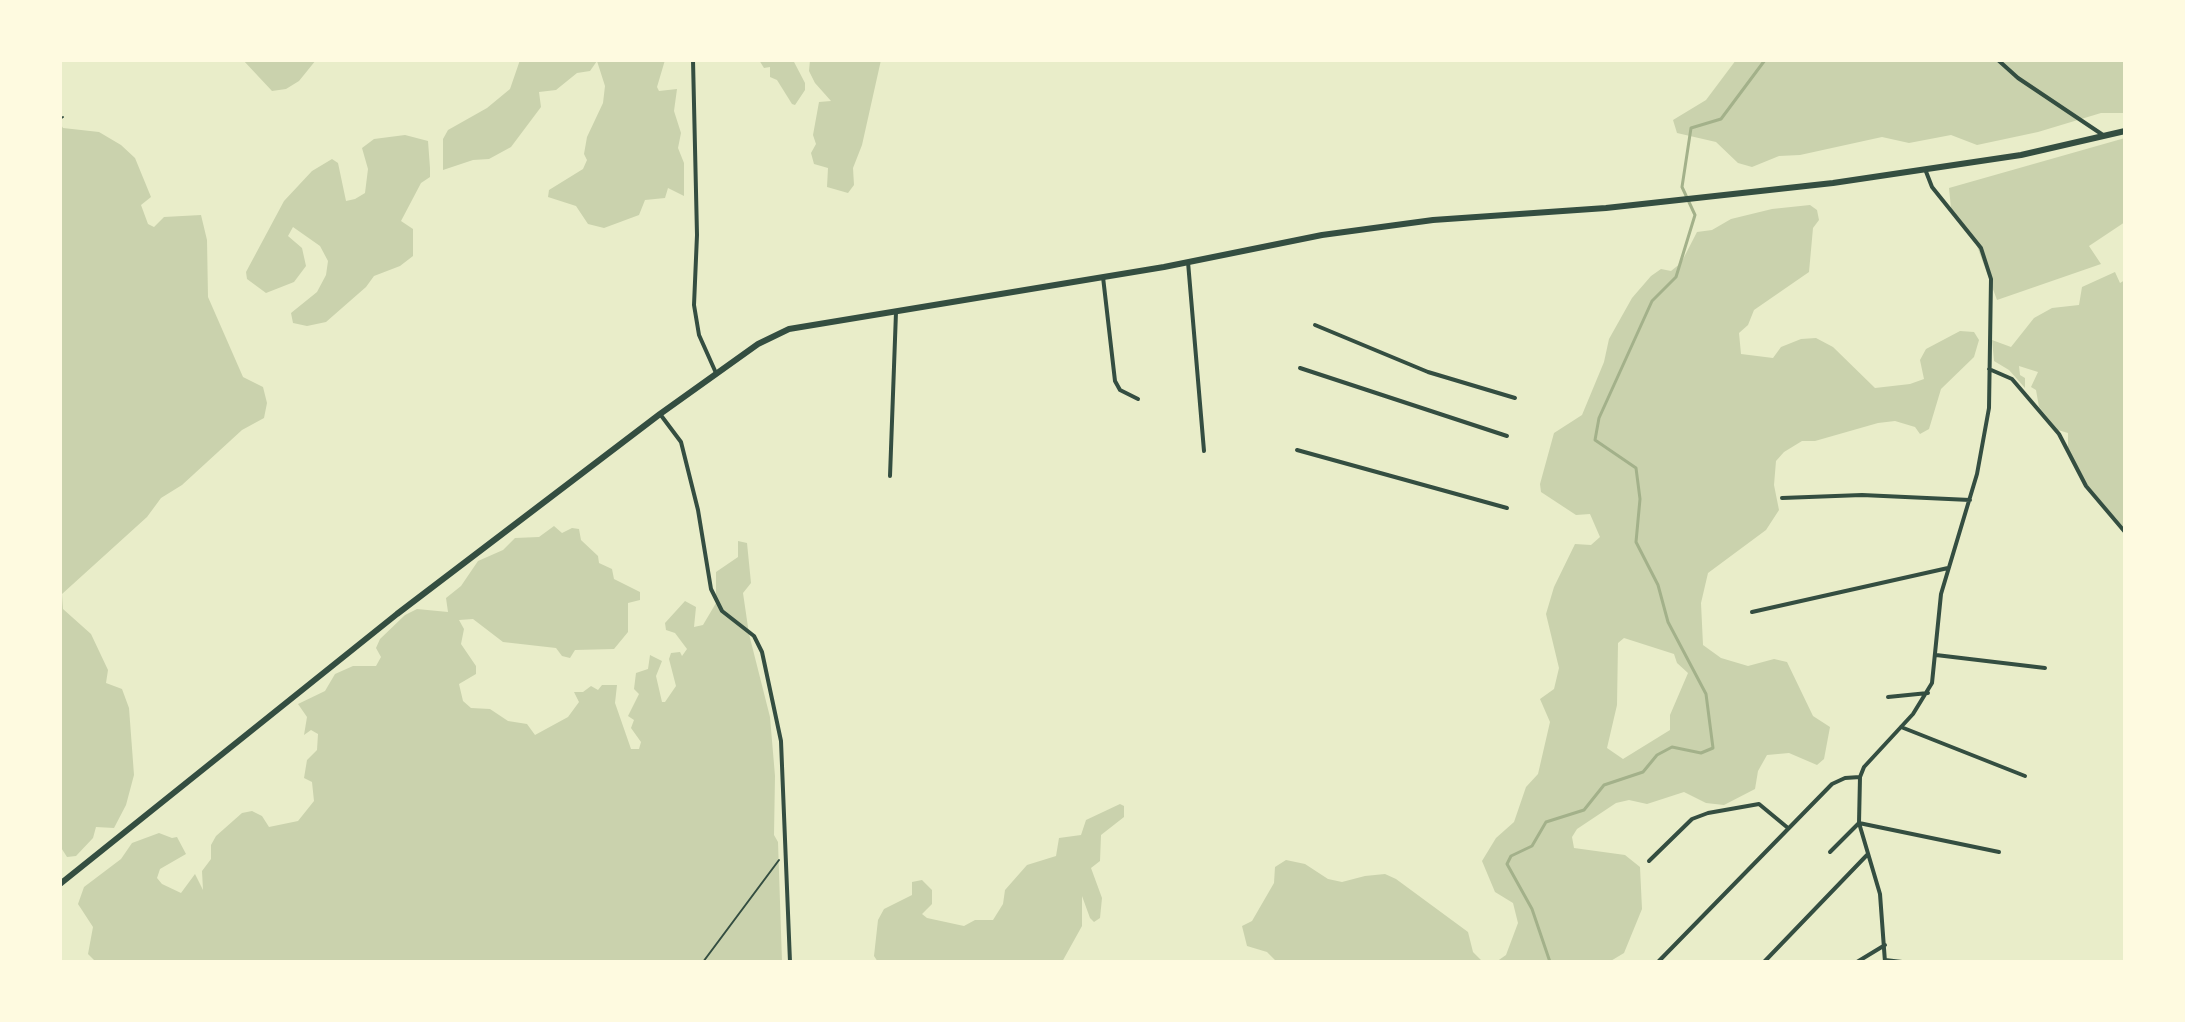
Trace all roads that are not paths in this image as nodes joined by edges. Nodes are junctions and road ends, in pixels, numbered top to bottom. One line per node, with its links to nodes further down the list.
1 (693, 60): 12 (street)
2 (1998, 60): 4 (street)
3 (2125, 131): 4 (main road)
4 (2103, 135): 5 (main road)
5 (1925, 169): 6 (main road); 11 (street)
6 (1188, 262): 7 (main road); 18 (street)
7 (1103, 277): 8 (main road); 14 (street)
8 (896, 309): 12 (main road); 19 (street)
9 (1315, 325): 13 (street)
10 (1300, 368): 16 (street)
11 (1989, 369): 21 (street); 23 (street)
12 (716, 373): 15 (main road)
13 (1515, 398)
14 (1138, 399)
15 (660, 414): 39 (main road); 42 (street)
16 (1507, 436)
17 (1297, 450): 22 (street)
18 (1204, 451)
19 (890, 476)
20 (1782, 498): 21 (street)
21 (1970, 500): 24 (street)
22 (1507, 508)
23 (2125, 532)
24 (1950, 568): 25 (street); 26 (street)
25 (1752, 612)
26 (1936, 655): 27 (street); 28 (street)
27 (2045, 668)
28 (1928, 693): 29 (street); 30 (street)
29 (1888, 697)
30 (1901, 727): 31 (street); 32 (street)
31 (2025, 776)
32 (1860, 777): 33 (street); 34 (street)
33 (1859, 823): 35 (street); 36 (street); 37 (street)
34 (1788, 828): 38 (street); 43 (street)
35 (1830, 852)
36 (1999, 852)
37 (1867, 855): 40 (street); 44 (street)
38 (1649, 861)
39 (60, 884)
40 (1885, 945): 41 (street); 45 (street)
41 (1885, 961): 46 (street)
42 (790, 962)
43 (1658, 962)
44 (1764, 962)
45 (1857, 962)
46 (1902, 962)

